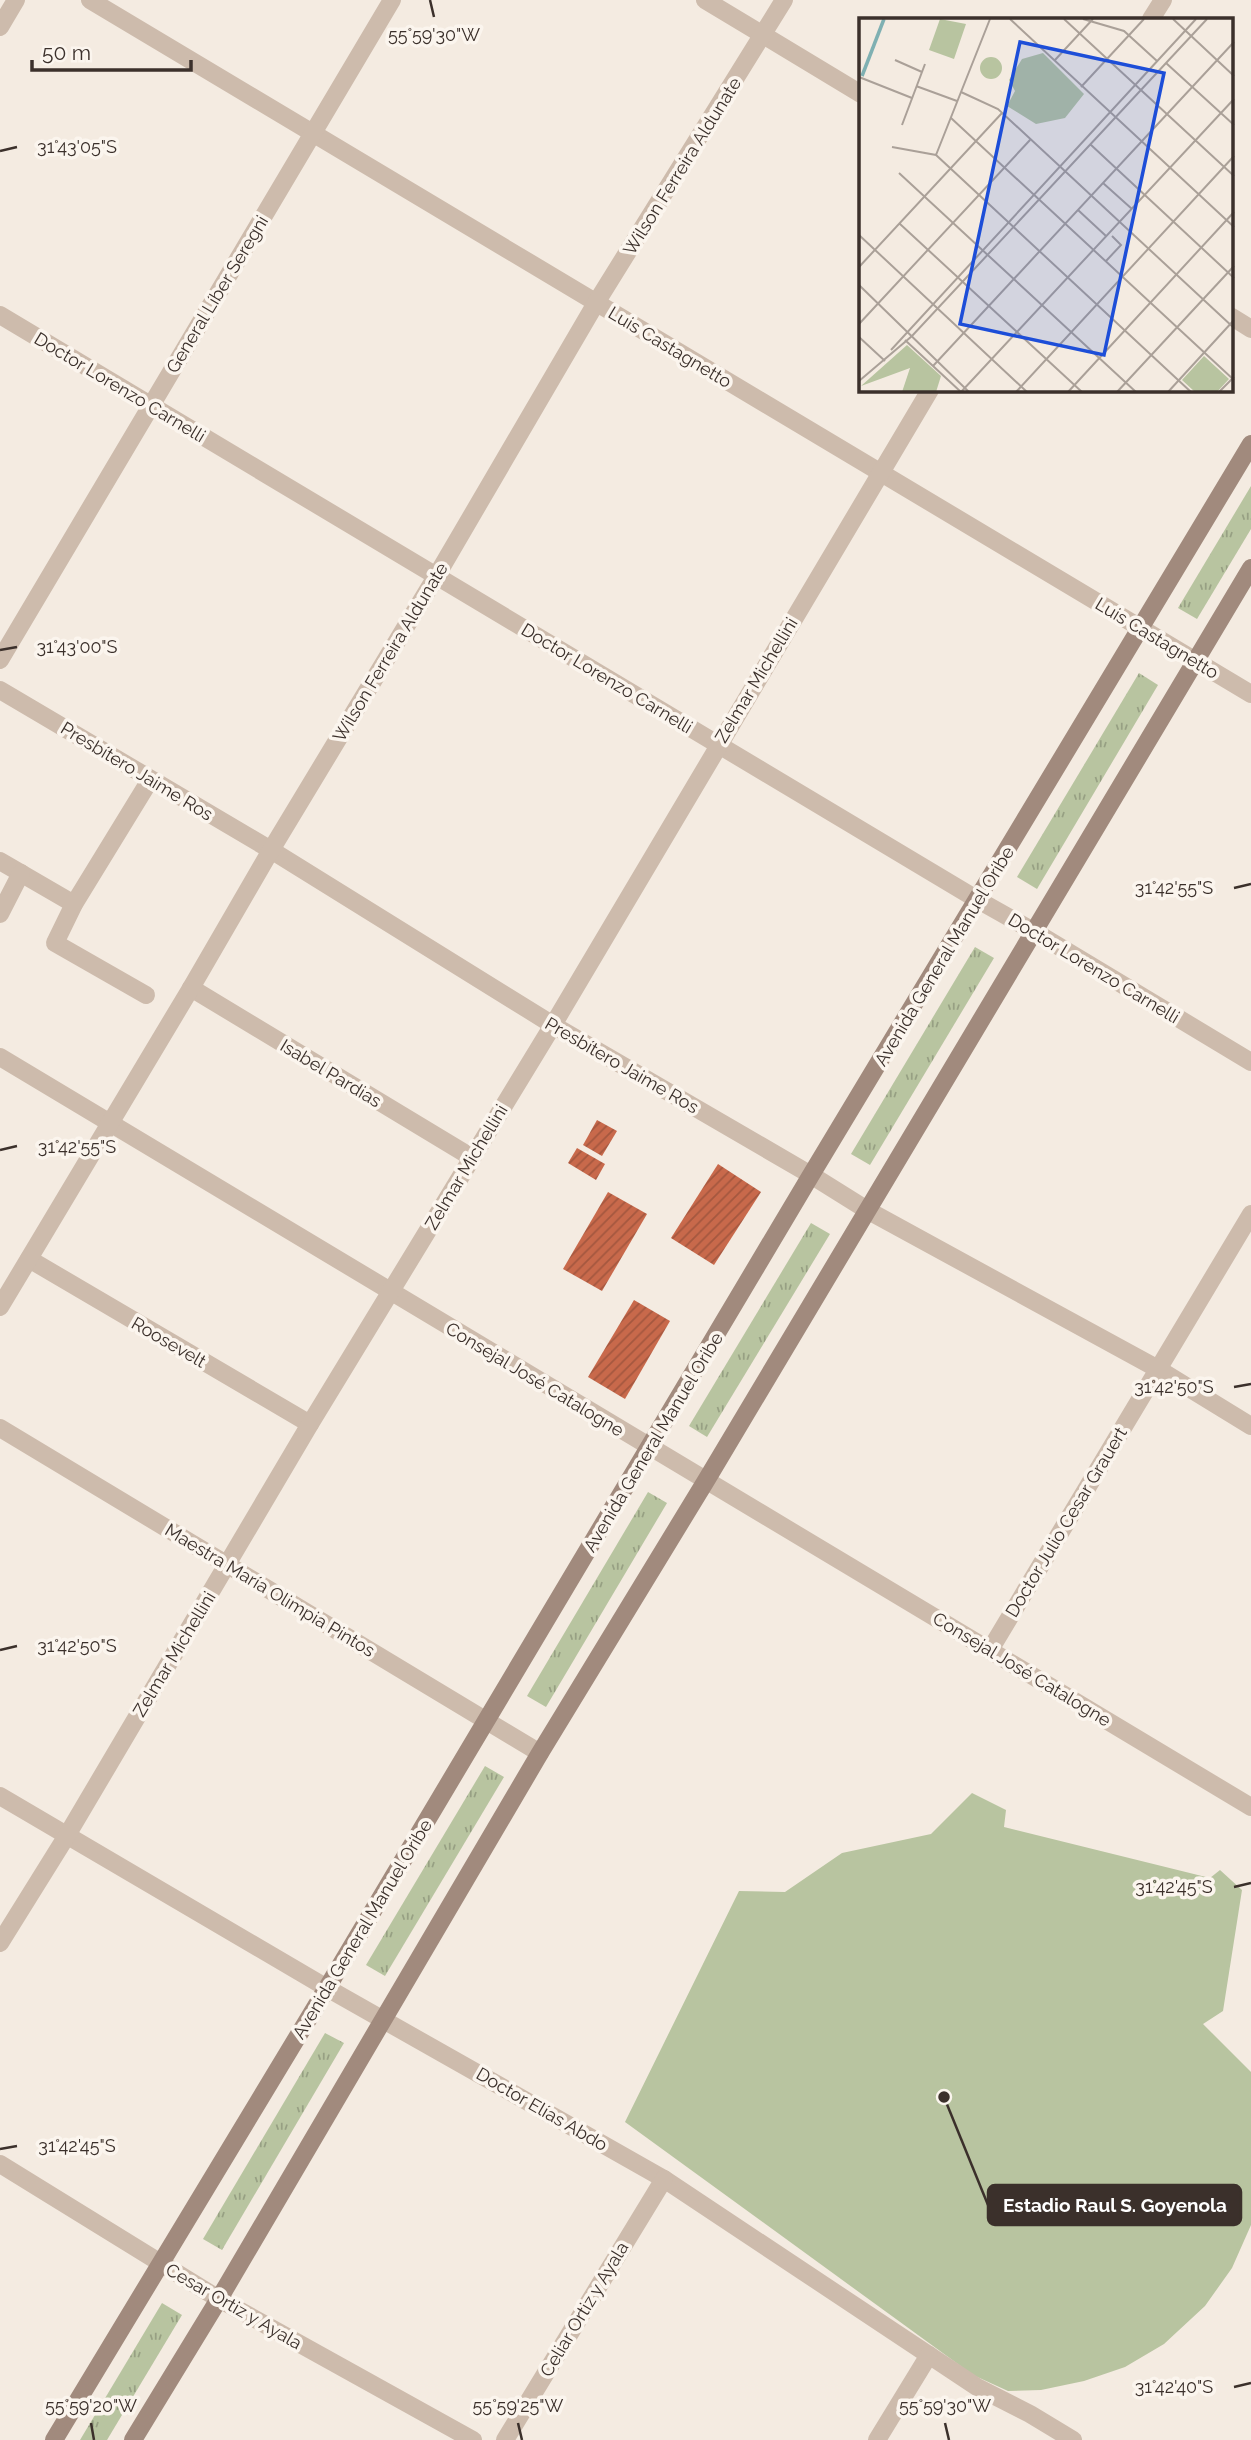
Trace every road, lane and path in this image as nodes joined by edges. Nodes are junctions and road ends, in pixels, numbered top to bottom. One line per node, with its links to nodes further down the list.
1 (16, 0): 8 (street)
2 (90, 0): 11 (street, Luis Castagnetto)
3 (392, 0): 11 (street, General Líber Seregni)
4 (705, 0): 9 (street)
5 (784, 0): 9 (street, Wilson Ferreira Aldunate)
6 (1163, 0): 7 (street)
7 (1152, 18)
8 (0, 27)
9 (763, 35): 10 (street); 12 (street, Wilson Ferreira Aldunate)
10 (859, 93)
11 (313, 134): 12 (street, Luis Castagnetto); 17 (street, General Líber Seregni)
12 (596, 303): 19 (street, Luis Castagnetto); 21 (street, Wilson Ferreira Aldunate)
13 (0, 315): 17 (street, Doctor Lorenzo Carnelli)
14 (1234, 318): 15 (street)
15 (1251, 329)
16 (929, 392): 19 (street, Zelmar Michellini)
17 (150, 406): 21 (street, Doctor Lorenzo Carnelli); 23 (street, General Líber Seregni)
18 (1251, 444): 22 (main road, Avenida General Manuel Oribe)
19 (880, 472): 22 (street, Luis Castagnetto); 27 (street, Zelmar Michellini)
20 (1251, 568): 24 (main road)
21 (437, 575): 27 (street, Doctor Lorenzo Carnelli); 29 (street, Wilson Ferreira Aldunate)
22 (1141, 628): 24 (street, Luis Castagnetto); 32 (main road, Avenida General Manuel Oribe)
23 (0, 660)
24 (1196, 662): 26 (street, Luis Castagnetto); 35 (main road)
25 (0, 690): 28 (street, Presbítero Jaime Ros)
26 (1251, 694)
27 (718, 744): 32 (street, Doctor Lorenzo Carnelli); 38 (street, Zelmar Michellini)
28 (150, 780): 29 (street, Presbítero Jaime Ros); 33 (street)
29 (271, 850): 36 (street, Wilson Ferreira Aldunate); 38 (street, Presbítero Jaime Ros)
30 (0, 861): 31 (street)
31 (21, 873): 33 (street); 34 (street)
32 (978, 900): 35 (street, Doctor Lorenzo Carnelli); 43 (main road, Avenida General Manuel Oribe)
33 (74, 904): 37 (street)
34 (0, 914)
35 (1035, 932): 40 (street, Doctor Lorenzo Carnelli); 44 (main road)
36 (191, 988): 41 (street, Wilson Ferreira Aldunate); 42 (street, Isabel Pardias)
37 (146, 995)
38 (552, 1025): 42 (street, Zelmar Michellini); 43 (street, Presbítero Jaime Ros)
39 (0, 1057): 41 (street, Consejal José Catalogne)
40 (1251, 1062)
41 (108, 1124): 46 (street, Wilson Ferreira Aldunate); 47 (street, Consejal José Catalogne)
42 (471, 1157): 47 (street, Zelmar Michellini)
43 (811, 1175): 44 (street, Presbítero Jaime Ros); 53 (main road, Avenida General Manuel Oribe)
44 (867, 1210): 49 (street, Presbítero Jaime Ros); 54 (main road)
45 (1251, 1214): 49 (street, Doctor Julio Cesar Grauert)
46 (29, 1259): 48 (street, Wilson Ferreira Aldunate); 50 (street, Roosevelt)
47 (390, 1293): 50 (street, Zelmar Michellini); 53 (street, Consejal José Catalogne)
48 (0, 1307)
49 (1158, 1369): 51 (street, Presbítero Jaime Ros); 56 (street, Doctor Julio Cesar Grauert)
50 (310, 1424): 55 (street, Zelmar Michellini)
51 (1251, 1426)
52 (0, 1428): 55 (street, Maestra María Olimpia Pintos)
53 (650, 1448): 54 (street, Consejal José Catalogne); 57 (main road, Avenida General Manuel Oribe)
54 (707, 1479): 56 (street, Consejal José Catalogne); 58 (main road)
55 (228, 1564): 57 (street, Maestra María Olimpia Pintos); 61 (street, Zelmar Michellini)
56 (990, 1650): 60 (street, Consejal José Catalogne)
57 (487, 1721): 58 (street, Maestra María Olimpia Pintos); 63 (main road, Avenida General Manuel Oribe)
58 (540, 1753): 64 (main road)
59 (0, 1796): 61 (street, Doctor Elías Abdo)
60 (1251, 1807)
61 (66, 1837): 62 (street, Zelmar Michellini); 63 (street, Doctor Elías Abdo)
62 (0, 1943)
63 (327, 1988): 64 (street, Doctor Elías Abdo); 67 (main road, Avenida General Manuel Oribe)
64 (384, 2019): 66 (street, Doctor Elías Abdo); 68 (main road)
65 (0, 2164): 67 (street, Cesar Ortiz y Ayala)
66 (664, 2179): 69 (street, Doctor Elías Abdo); 73 (street, Celiar Ortiz y Ayala)
67 (160, 2264): 68 (street, Cesar Ortiz y Ayala); 70 (main road, Avenida General Manuel Oribe)
68 (219, 2299): 71 (main road); 72 (street, Cesar Ortiz y Ayala)
69 (929, 2355): 74 (street); 75 (street, Doctor Elías Abdo)
70 (54, 2440)
71 (133, 2440)
72 (473, 2440)
73 (505, 2440)
74 (877, 2440)
75 (1073, 2440)

